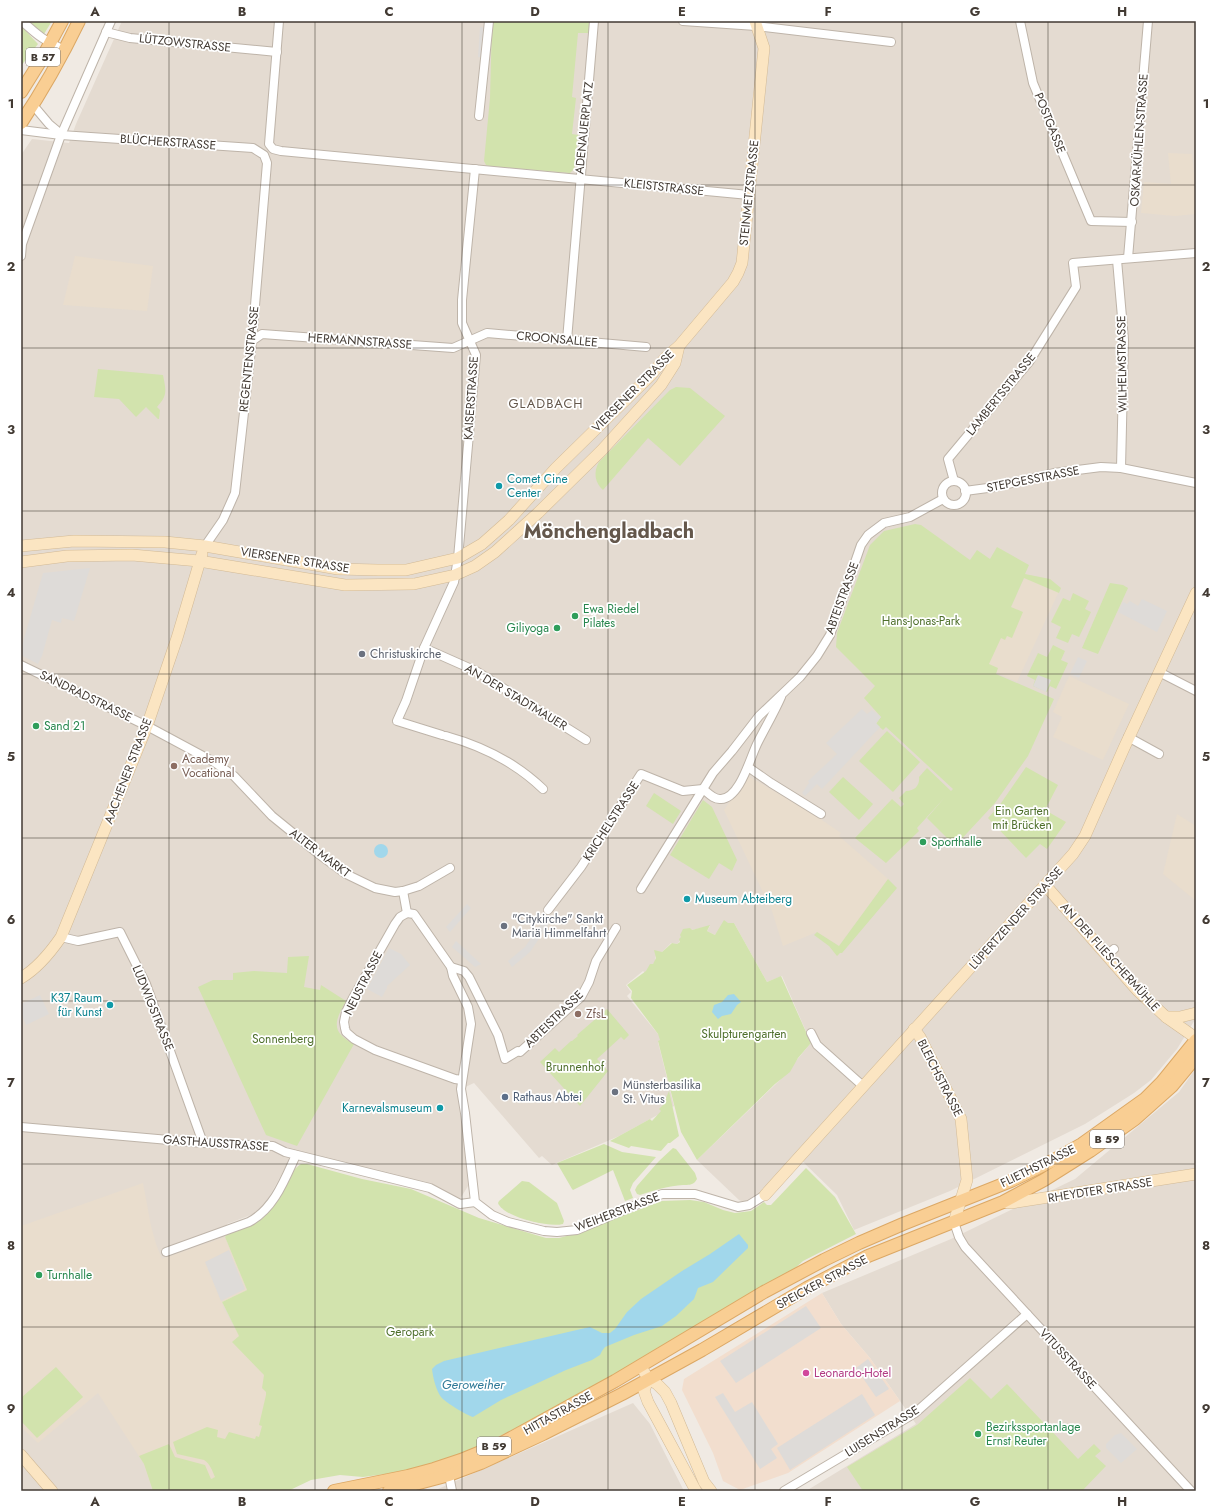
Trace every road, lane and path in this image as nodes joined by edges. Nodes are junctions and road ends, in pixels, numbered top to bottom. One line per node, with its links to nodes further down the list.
1 (22, 21): 15 (street)
2 (62, 21): 15 (main road, B 57)
3 (79, 21): 16 (main road, B 57)
4 (102, 21): 13 (street)
5 (111, 21): 13 (street)
6 (279, 21): 17 (street)
7 (489, 21): 21 (street)
8 (594, 21): 27 (street, ADENAUERPLATZ)
9 (683, 21): 12 (street)
10 (1020, 21): 29 (street, POSTGASSE)
11 (1148, 21): 29 (street, OSKAR-KÜHLEN-STRASSE)
12 (755, 24): 14 (street); 28 (main road, STEINMETZSTRASSE)
13 (106, 32): 17 (street, LÜTZOWSTRASSE); 24 (street)
14 (891, 42)
15 (50, 44): 16 (street); 18 (main road, B 57)
16 (65, 50): 20 (main road, B 57)
17 (277, 52): 26 (street, ADENAUERPLATZ)
18 (41, 60): 19 (main road, B 57); 20 (main road)
19 (21, 92)
20 (33, 105): 22 (main road, B 57); 24 (street)
21 (479, 116)
22 (21, 122)
23 (21, 130): 24 (street, BLÜCHERSTRASSE)
24 (62, 135): 25 (street, BLÜCHERSTRASSE); 31 (street)
25 (267, 164): 36 (street, REGENTENSTRASSE)
26 (474, 169): 27 (street, ADENAUERPLATZ); 34 (street, KAISERSTRASSE)
27 (580, 179): 28 (street, KLEISTSTRASSE); 35 (street)
28 (749, 195): 37 (main road, STEINMETZSTRASSE)
29 (1132, 222): 32 (street, OSKAR-KÜHLEN-STRASSE)
30 (1196, 253): 32 (street)
31 (21, 256)
32 (1128, 258): 33 (street)
33 (1117, 260): 39 (street, WILHELMSTRASSE); 40 (street, LAMBERTSSTRASSE)
34 (469, 340): 35 (street, CROONSALLEE); 36 (street, HERMANNSTRASSE); 46 (street, KAISERSTRASSE)
35 (566, 340): 38 (street, CROONSALLEE)
36 (252, 341): 45 (street, REGENTENSTRASSE)
37 (679, 346): 46 (main road, VIERSENER STRASSE); 49 (main road, VIERSENER STRASSE)
38 (646, 348)
39 (1122, 468): 41 (street, STEPGESSTRASSE); 42 (street, STEPGESSTRASSE)
40 (954, 481): 42 (street); 43 (street)
41 (1196, 483)
42 (966, 491): 43 (street)
43 (943, 499): 55 (street, ABTEISTRASSE)
44 (21, 546): 45 (main road, VIERSENER STRASSE)
45 (205, 546): 46 (main road, VIERSENER STRASSE); 47 (main road, AACHENER STRASSE)
46 (458, 558): 49 (street, KAISERSTRASSE)
47 (198, 561): 48 (main road, VIERSENER STRASSE); 49 (main road, VIERSENER STRASSE); 56 (main road, AACHENER STRASSE)
48 (21, 562)
49 (455, 575): 51 (street, KAISERSTRASSE)
50 (1196, 593): 53 (main road, LÜPERTZENDER STRASSE)
51 (424, 648): 58 (street, AN DER STADTMAUER); 62 (street, KAISERSTRASSE)
52 (21, 665): 56 (street, SANDRADSTRASSE)
53 (1159, 672): 54 (street); 57 (main road, LÜPERTZENDER STRASSE)
54 (1196, 691)
55 (784, 692): 60 (street, ABTEISTRASSE); 63 (street, ABTEISTRASSE)
56 (147, 726): 61 (street, SANDRADSTRASSE); 72 (main road, AACHENER STRASSE)
57 (1128, 737): 59 (street); 66 (main road, LÜPERTZENDER STRASSE)
58 (586, 740)
59 (1159, 754)
60 (748, 767): 63 (street, ABTEISTRASSE); 64 (street)
61 (234, 776): 68 (street, ALTER MARKT)
62 (543, 789)
63 (702, 790): 67 (street, ABTEISTRASSE); 69 (street, KRICHELSTRASSE)
64 (821, 814)
65 (450, 868): 68 (street)
66 (1046, 886): 76 (main road, AN DER FLIESCHERMÜHLE); 77 (main road, LÜPERTZENDER STRASSE)
67 (641, 889)
68 (403, 892): 70 (street)
69 (548, 910)
70 (407, 913): 73 (street); 81 (street, NEUSTRASSE)
71 (616, 928): 73 (street, ABTEISTRASSE)
72 (61, 937): 74 (main road, AACHENER STRASSE); 84 (street, LUDWIGSTRASSE)
73 (451, 967): 81 (street)
74 (21, 978)
75 (1196, 1013): 76 (main road)
76 (1166, 1018): 79 (main road, AN DER FLIESCHERMÜHLE)
77 (914, 1029): 82 (main road, LÜPERTZENDER STRASSE); 88 (main road, BLEICHSTRASSE)
78 (811, 1033): 82 (street)
79 (1196, 1039): 88 (main road, FLIETHSTRASSE / B 59)
80 (1196, 1057): 90 (main road, FLIETHSTRASSE / B 59)
81 (462, 1080): 89 (street)
82 (863, 1086): 87 (main road, LÜPERTZENDER STRASSE)
83 (21, 1127): 84 (street, GASTHAUSSTRASSE)
84 (204, 1143): 85 (street, GASTHAUSSTRASSE)
85 (296, 1155): 89 (street, GASTHAUSSTRASSE); 92 (street)
86 (1196, 1174): 90 (main road, RHEYDTER STRASSE / B 59)
87 (765, 1195): 89 (street, WEIHERSTRASSE)
88 (960, 1200): 91 (main road, BLEICHSTRASSE); 94 (main road, SPEICKER STRASSE / B 59)
89 (475, 1202)
90 (1003, 1202): 91 (main road, SPEICKER STRASSE / B 59)
91 (954, 1222): 93 (street, VITUSSTRASSE); 95 (main road, SPEICKER STRASSE / B 59)
92 (166, 1252)
93 (1027, 1314): 104 (street, LUISENSTRASSE); 105 (street, VITUSSTRASSE)
94 (641, 1366): 95 (main road); 99 (main road, HITTASTRASSE / B 59)
95 (648, 1379): 97 (main road, HITTASTRASSE / B 59); 102 (main road); 103 (main road)
96 (21, 1455): 98 (main road)
97 (449, 1476): 100 (main road, HITTASTRASSE / B 59); 101 (street)
98 (52, 1491)
99 (334, 1491)
100 (389, 1491)
101 (452, 1491)
102 (696, 1491)
103 (711, 1491)
104 (784, 1491)
105 (1191, 1491)

